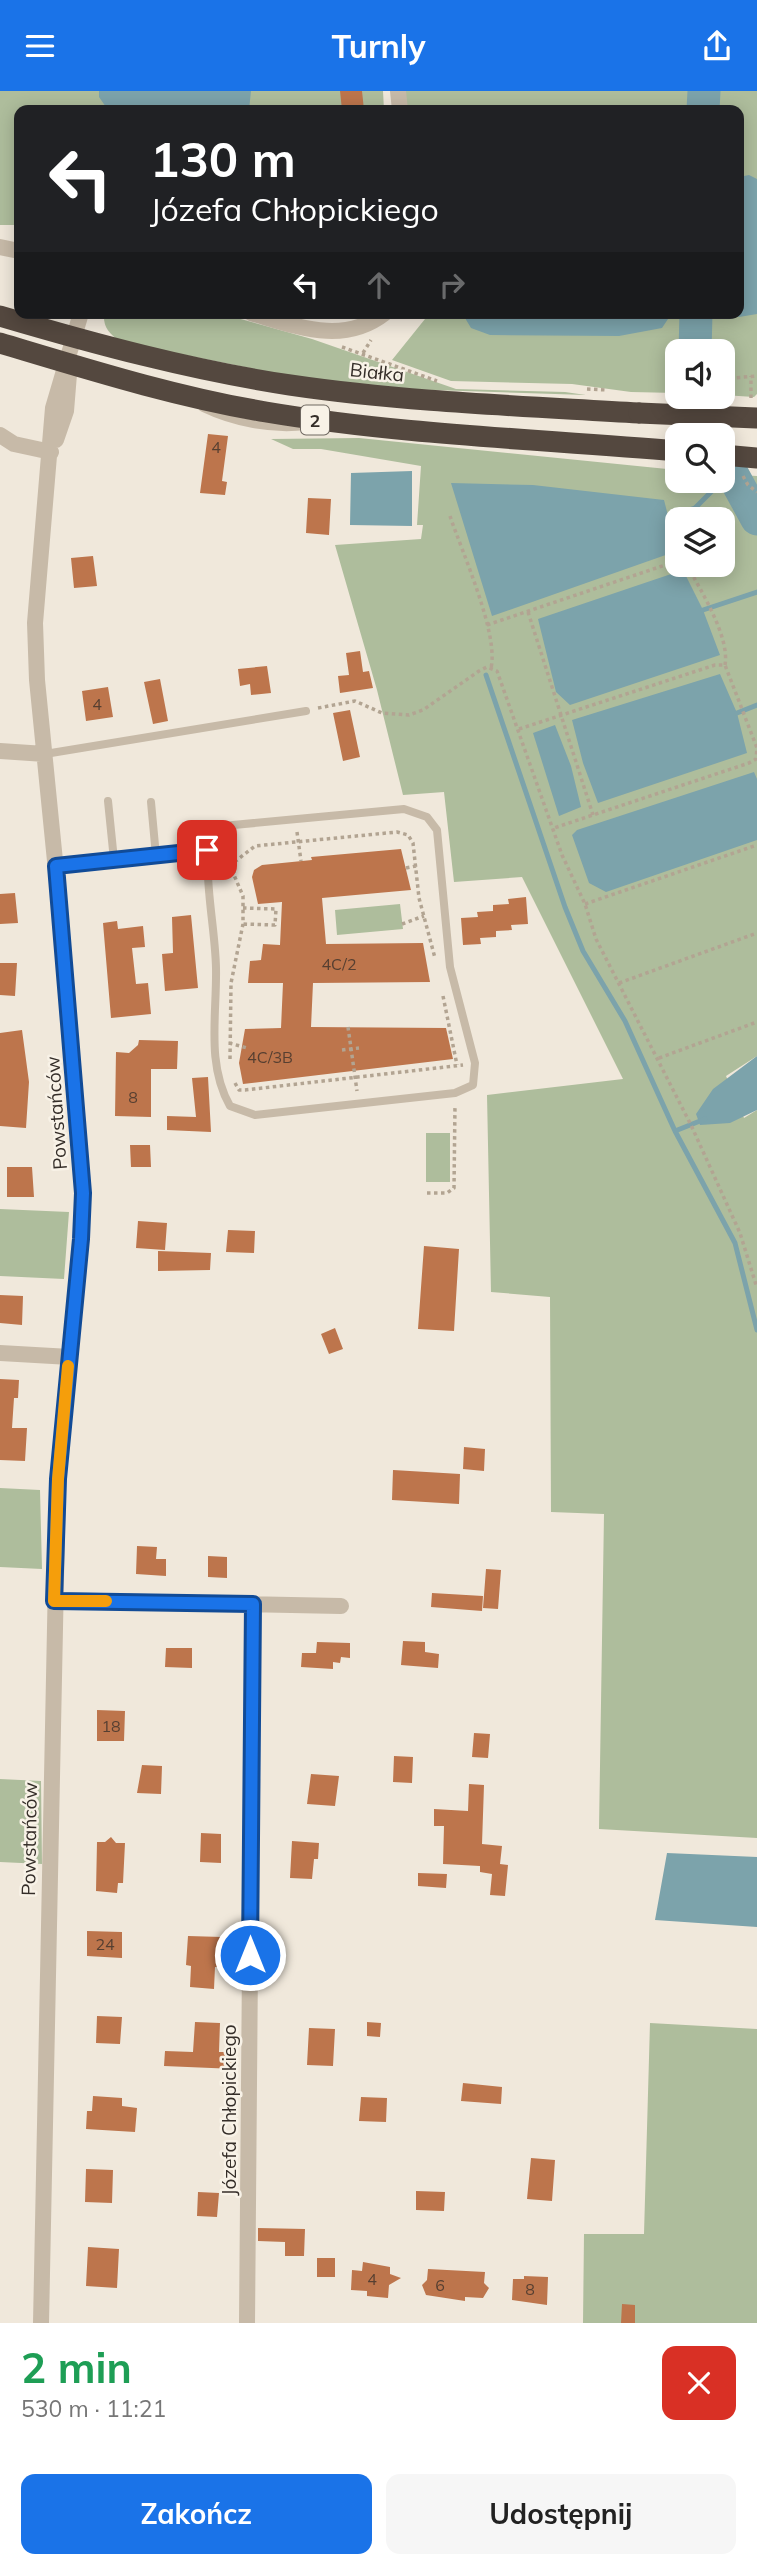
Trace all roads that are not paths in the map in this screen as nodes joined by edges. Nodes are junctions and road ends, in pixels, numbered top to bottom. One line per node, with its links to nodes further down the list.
1 (0, 316): 5 (highway, Białka / 2)
2 (79, 319): 5 (street, Powstańców)
3 (274, 319): 4 (street)
4 (375, 319)
5 (74, 338): 7 (street, Powstańców); 8 (highway, Białka / 2, bridge)
6 (0, 343): 7 (highway, 2)
7 (68, 363): 10 (highway, 2); 11 (street, Powstańców)
8 (755, 411)
9 (0, 435): 11 (street)
10 (665, 450)
11 (51, 452): 16 (street, Powstańców)
12 (735, 457): 13 (highway, bridge)
13 (757, 459)
14 (306, 711): 16 (lane)
15 (0, 751): 16 (street)
16 (46, 754): 22 (street, Powstańców)
17 (108, 801): 21 (lane)
18 (151, 802): 19 (lane)
19 (156, 856): 20 (street); 21 (street)
20 (207, 857): 20 (lane)
21 (114, 860): 22 (street)
22 (56, 866): 24 (street, Powstańców)
23 (0, 1353): 24 (street)
24 (69, 1357): 25 (street, Powstańców)
25 (54, 1601): 26 (street); 28 (street, Powstańców)
26 (253, 1604): 27 (street); 29 (street, Józefa Chłopickiego)
27 (341, 1607)
28 (41, 2323)
29 (247, 2323)

